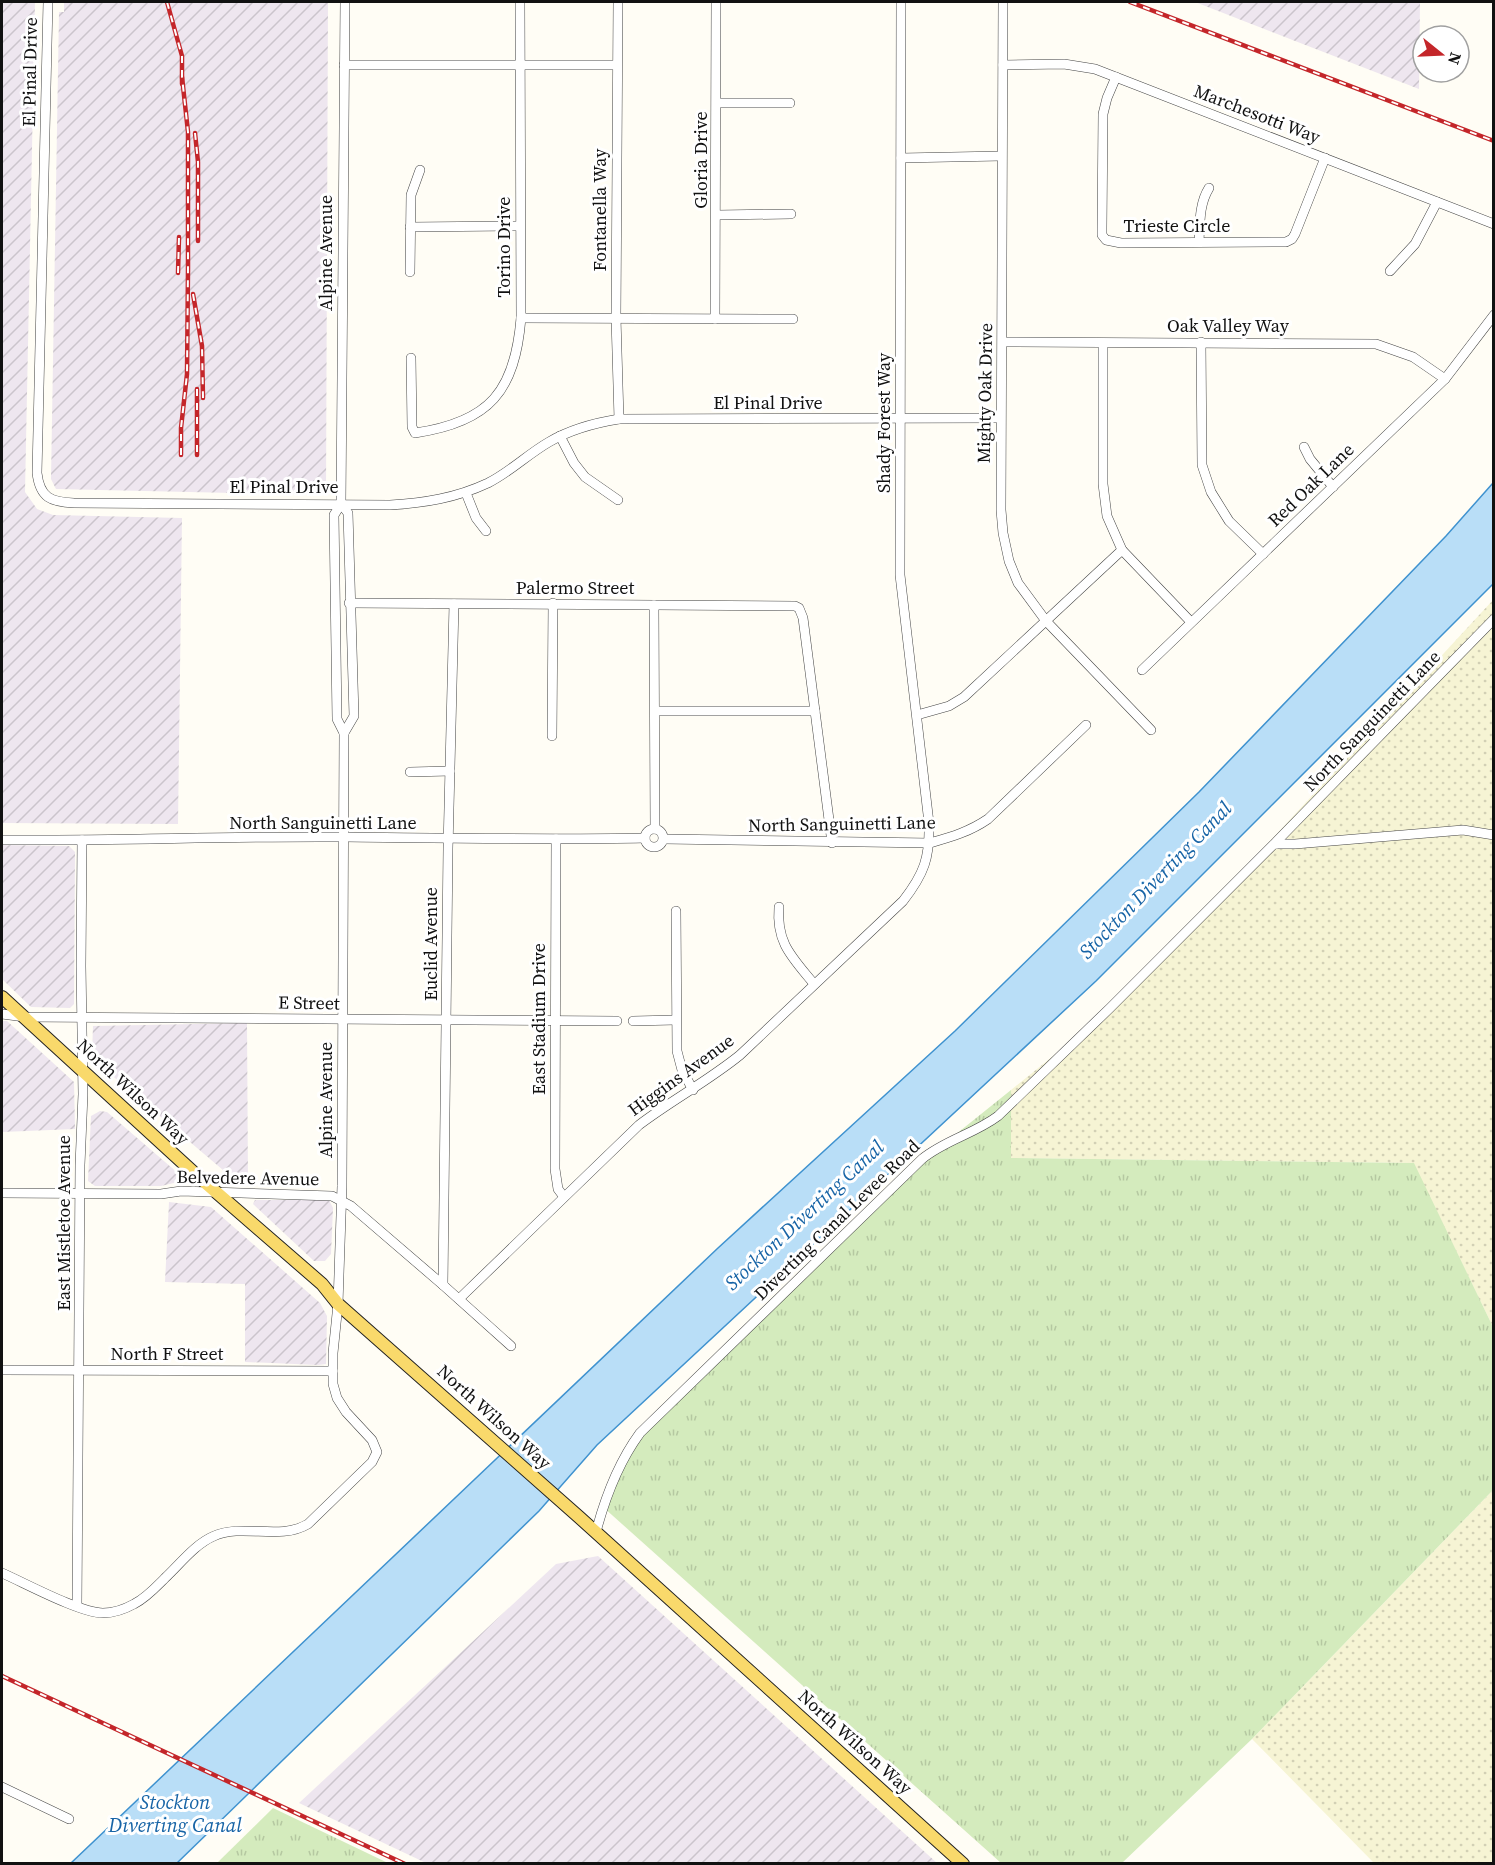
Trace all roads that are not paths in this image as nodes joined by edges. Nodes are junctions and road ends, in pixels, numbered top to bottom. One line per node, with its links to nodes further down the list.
1 (48, 2): 47 (street, El Pinal Drive)
2 (345, 2): 8 (street, Alpine Avenue)
3 (520, 2): 9 (street, Torino Drive)
4 (618, 2): 10 (street, Fontanella Way)
5 (716, 2): 13 (street, Gloria Drive)
6 (901, 2): 16 (street, Shady Forest Way)
7 (1003, 2): 11 (street, Mighty Oak Drive)
8 (344, 65): 9 (street); 47 (street, Alpine Avenue)
9 (519, 65): 10 (street); 24 (street, Torino Drive)
10 (617, 65): 31 (street, Fontanella Way)
11 (1003, 65): 12 (street, Marchesotti Way); 15 (street, Mighty Oak Drive)
12 (1116, 77): 17 (street, Marchesotti Way); 26 (street, Trieste Circle)
13 (717, 103): 14 (street); 22 (street, Gloria Drive)
14 (790, 103)
15 (1001, 156): 16 (street); 34 (street, Mighty Oak Drive)
16 (901, 158): 41 (street, Shady Forest Way)
17 (1325, 158): 20 (street, Marchesotti Way); 26 (street, Trieste Circle)
18 (420, 170): 25 (street)
19 (1209, 188): 26 (street)
20 (1437, 202): 23 (street, Marchesotti Way); 27 (street)
21 (790, 214): 22 (street)
22 (717, 215): 32 (street, Gloria Drive)
23 (1494, 224)
24 (520, 226): 25 (street); 30 (street, Torino Drive)
25 (410, 227): 28 (street)
26 (1199, 242)
27 (1390, 271)
28 (410, 272)
29 (1494, 315): 38 (street, Red Oak Lane)
30 (521, 318): 31 (street); 37 (street, Torino Drive)
31 (616, 318): 32 (street); 40 (street, Fontanella Way)
32 (716, 319): 33 (street)
33 (793, 319)
34 (1003, 342): 36 (street, Oak Valley Way); 39 (street, Mighty Oak Drive)
35 (1201, 342): 36 (street, Oak Valley Way); 38 (street, Oak Valley Way); 50 (street)
36 (1103, 343): 49 (street)
37 (411, 358)
38 (1444, 379): 44 (street, Red Oak Lane)
39 (1000, 418): 41 (street, El Pinal Drive); 56 (street, Mighty Oak Drive)
40 (619, 419): 41 (street, El Pinal Drive); 42 (street, El Pinal Drive)
41 (900, 419): 61 (street, Shady Forest Way)
42 (560, 436): 45 (street, El Pinal Drive); 46 (street)
43 (1304, 447): 44 (street)
44 (1333, 487): 50 (street, Red Oak Lane)
45 (466, 493): 47 (street, El Pinal Drive); 48 (street)
46 (618, 500)
47 (341, 504): 51 (street, Alpine Avenue); 64 (street, Alpine Avenue)
48 (486, 531)
49 (1122, 550): 56 (street); 57 (street)
50 (1263, 554): 57 (street, Red Oak Lane)
51 (349, 603): 53 (street, Palermo Street); 64 (street, Alpine Avenue)
52 (554, 603): 53 (street, Palermo Street); 54 (street, Palermo Street); 65 (street)
53 (454, 604): 66 (street, Euclid Avenue)
54 (654, 605): 59 (street); 60 (street, Palermo Street)
55 (1494, 619): 79 (street, North Sanguinetti Lane)
56 (1046, 621): 61 (street); 63 (street, Mighty Oak Drive)
57 (1191, 622): 58 (street, Red Oak Lane)
58 (1142, 670)
59 (655, 711): 60 (street); 68 (street)
60 (816, 711): 77 (street)
61 (917, 715): 78 (street, Shady Forest Way)
62 (1086, 725): 78 (street, North Sanguinetti Lane)
63 (1151, 730)
64 (344, 733): 70 (street, Alpine Avenue)
65 (552, 736)
66 (450, 771): 67 (street); 72 (street, Euclid Avenue)
67 (410, 772)
68 (655, 829): 71 (street); 74 (street)
69 (1494, 835): 79 (street)
70 (342, 837): 72 (street, North Sanguinetti Lane); 76 (street, North Sanguinetti Lane); 87 (street, Alpine Avenue)
71 (645, 838): 73 (street, North Sanguinetti Lane); 74 (street)
72 (448, 839): 73 (street, North Sanguinetti Lane); 88 (street, Euclid Avenue)
73 (556, 839): 89 (street, East Stadium Drive)
74 (664, 839): 77 (street, North Sanguinetti Lane)
75 (2, 840): 76 (street, North Sanguinetti Lane)
76 (82, 840): 86 (street, East Mistletoe Avenue)
77 (832, 843): 78 (street, North Sanguinetti Lane)
78 (930, 843): 82 (street, Higgins Avenue)
79 (1275, 844): 107 (street, Diverting Canal Levee Road)
80 (779, 907): 82 (street)
81 (676, 911): 90 (street)
82 (814, 984): 94 (street, Higgins Avenue)
83 (2, 997): 85 (main road, North Wilson Way)
84 (2, 1014): 85 (street, E Street)
85 (25, 1017): 86 (street, E Street); 93 (main road, North Wilson Way)
86 (82, 1017): 87 (street, E Street); 93 (street, East Mistletoe Avenue)
87 (343, 1020): 88 (street, E Street); 99 (street, Alpine Avenue)
88 (447, 1020): 89 (street, E Street); 100 (street, Euclid Avenue)
89 (556, 1020): 91 (street, E Street); 98 (street, East Stadium Drive)
90 (675, 1020): 92 (street); 94 (street)
91 (616, 1021)
92 (633, 1021)
93 (83, 1071): 95 (main road, North Wilson Way); 97 (street, East Mistletoe Avenue)
94 (693, 1090): 98 (street, Higgins Avenue)
95 (216, 1192): 97 (street, Belvedere Avenue); 99 (street, Belvedere Avenue); 102 (main road, North Wilson Way)
96 (2, 1193): 97 (street, Belvedere Avenue)
97 (81, 1193): 105 (street, East Mistletoe Avenue)
98 (564, 1197): 101 (street, Higgins Avenue)
99 (341, 1200): 100 (street, Belvedere Avenue); 102 (street, Alpine Avenue)
100 (443, 1285): 101 (street, Belvedere Avenue)
101 (459, 1299): 103 (street, Belvedere Avenue)
102 (338, 1304): 106 (street, Alpine Avenue); 107 (main road, North Wilson Way)
103 (511, 1346)
104 (2, 1370): 105 (street, North F Street)
105 (79, 1370): 106 (street, North F Street); 109 (street, East Mistletoe Avenue)
106 (333, 1371): 109 (street, Alpine Avenue)
107 (596, 1532): 112 (main road, North Wilson Way)
108 (2, 1573): 109 (street)
109 (77, 1606)
110 (2, 1787): 111 (street)
111 (69, 1819)
112 (963, 1863)

